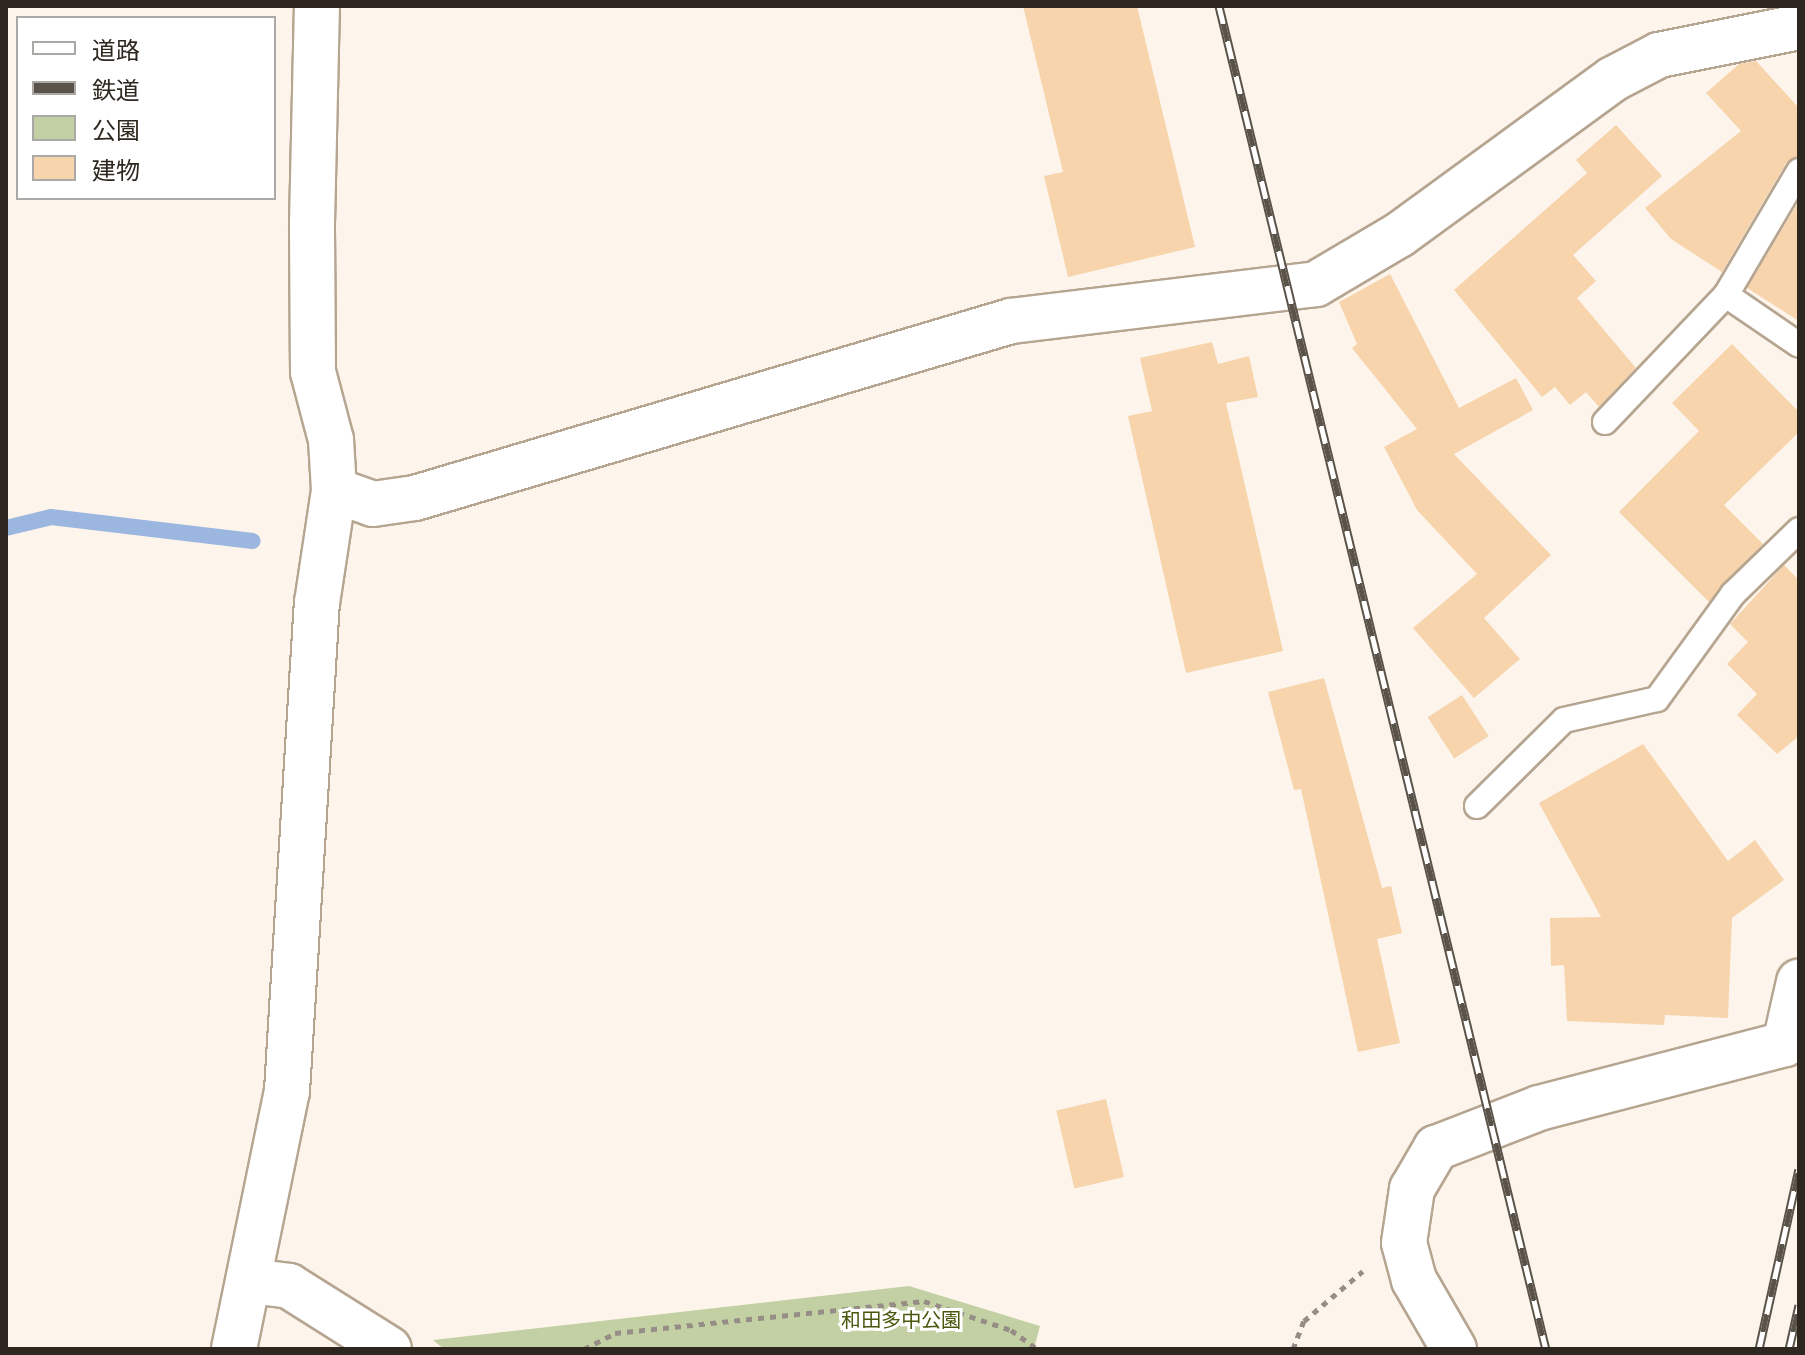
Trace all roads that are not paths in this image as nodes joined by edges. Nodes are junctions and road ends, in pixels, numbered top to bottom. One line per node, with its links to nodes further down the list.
1 (317, 6): 8 (street)
2 (1740, 20): 3 (street); 8 (street)
3 (1799, 27)
4 (1799, 171): 5 (lane)
5 (1726, 295): 6 (lane); 7 (lane)
6 (1799, 345)
7 (1605, 422)
8 (334, 490): 13 (street)
9 (1799, 530): 10 (lane)
10 (1477, 806)
11 (1799, 982): 12 (street)
12 (1792, 1045): 16 (street)
13 (250, 1281): 14 (street); 15 (street)
14 (234, 1349)
15 (389, 1349)
16 (1454, 1349)

